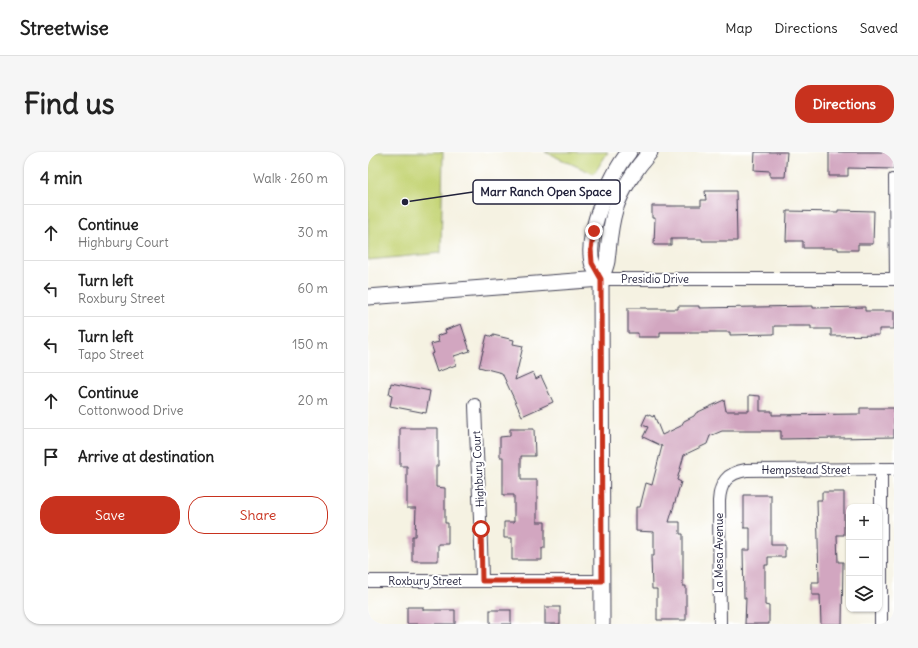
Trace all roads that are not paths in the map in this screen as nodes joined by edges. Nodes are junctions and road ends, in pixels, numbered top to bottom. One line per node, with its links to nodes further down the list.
1 (629, 152): 4 (street)
2 (650, 152): 4 (street)
3 (892, 176): 5 (lane)
4 (601, 279): 5 (street, Presidio Drive); 6 (street, Presidio Drive); 13 (street)
5 (894, 279)
6 (368, 297)
7 (475, 405): 12 (street, Highbury Court)
8 (881, 469): 9 (street, Hempstead Street); 10 (street, Hempstead Street); 16 (street)
9 (894, 469)
10 (723, 483): 15 (street, La Mesa Avenue)
11 (368, 581): 12 (street, Roxbury Street)
12 (482, 581): 13 (street, Roxbury Street)
13 (602, 581): 14 (street)
14 (602, 624)
15 (720, 624)
16 (881, 624)

